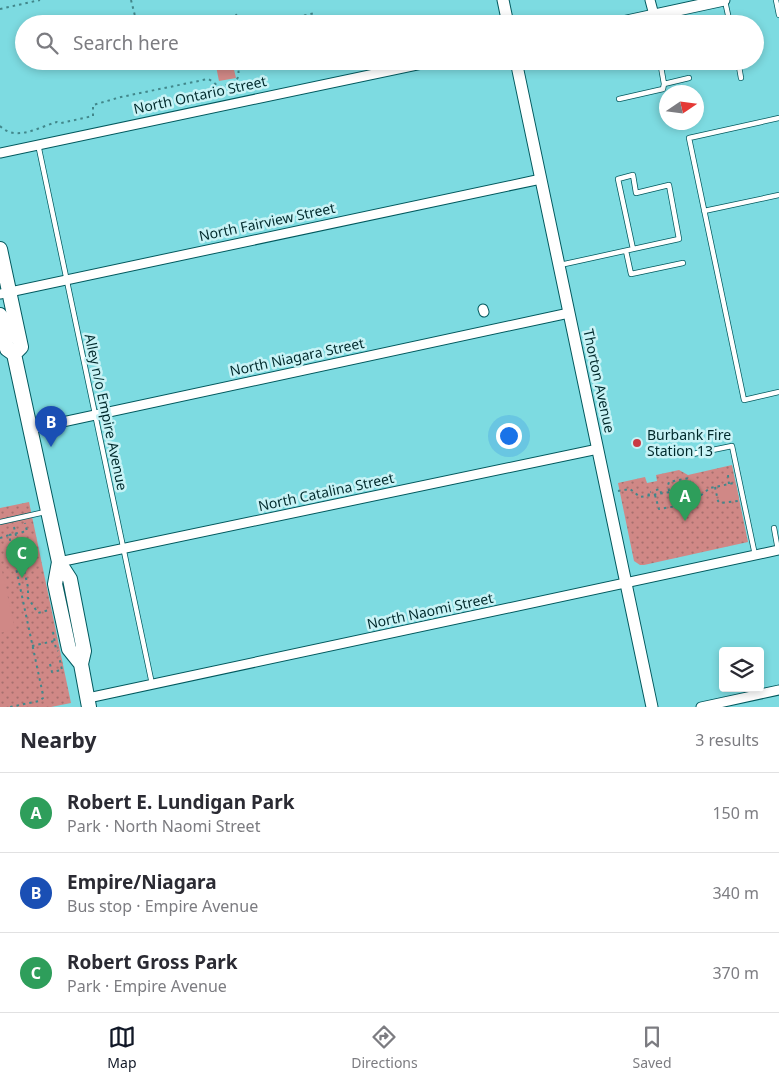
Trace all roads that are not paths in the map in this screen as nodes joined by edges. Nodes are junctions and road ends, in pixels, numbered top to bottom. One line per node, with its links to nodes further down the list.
1 (503, 0): 5 (street)
2 (650, 0): 6 (street)
3 (724, 0): 7 (street); 8 (lane)
4 (776, 0): 9 (lane)
5 (506, 15)
6 (652, 15)
7 (664, 15)
8 (728, 15)
9 (779, 15)
10 (393, 70): 19 (street, North Ontario Street)
11 (518, 70): 21 (street, Thorton Avenue)
12 (662, 70): 16 (lane)
13 (740, 70): 15 (lane)
14 (689, 78): 16 (lane)
15 (741, 78)
16 (664, 84): 17 (lane)
17 (619, 99)
18 (779, 118): 23 (lane)
19 (38, 144): 20 (street, North Ontario Street); 29 (lane, Alley n/o Empire Avenue)
20 (0, 153)
21 (541, 178): 28 (street, Thorton Avenue); 29 (street, North Fairview Street)
22 (779, 195): 23 (lane)
23 (704, 211): 34 (lane)
24 (0, 249): 30 (main road)
25 (632, 249): 25 (lane); 26 (lane)
26 (626, 251): 27 (lane); 28 (lane)
27 (683, 263)
28 (559, 266): 31 (street, Thorton Avenue)
29 (67, 280): 30 (street, North Fairview Street); 35 (lane, Alley n/o Empire Avenue)
30 (5, 293): 33 (main road)
31 (569, 313): 35 (street, North Niagara Street); 37 (street, Thorton Avenue)
32 (0, 316): 33 (main road)
33 (14, 354): 36 (main road)
34 (779, 392)
35 (95, 415): 36 (street, North Niagara Street); 42 (lane, Alley n/o Empire Avenue)
36 (30, 429): 39 (main road)
37 (598, 449): 42 (street, North Catalina Street); 46 (street, Thorton Avenue)
38 (688, 455): 44 (lane)
39 (48, 512): 40 (lane); 45 (main road)
40 (0, 522)
41 (774, 528): 43 (lane)
42 (124, 549): 45 (street, North Catalina Street); 48 (lane, Alley n/o Empire Avenue)
43 (779, 550): 44 (street, North Naomi Street)
44 (755, 555): 46 (street, North Naomi Street)
45 (59, 562): 47 (main road); 47 (main road)
46 (626, 583): 48 (street, North Naomi Street); 51 (street, Thorton Avenue)
47 (81, 664): 50 (main road)
48 (152, 685): 50 (street, North Naomi Street)
49 (779, 690): 52 (street)
50 (88, 702)
51 (652, 707)
52 (701, 707)

